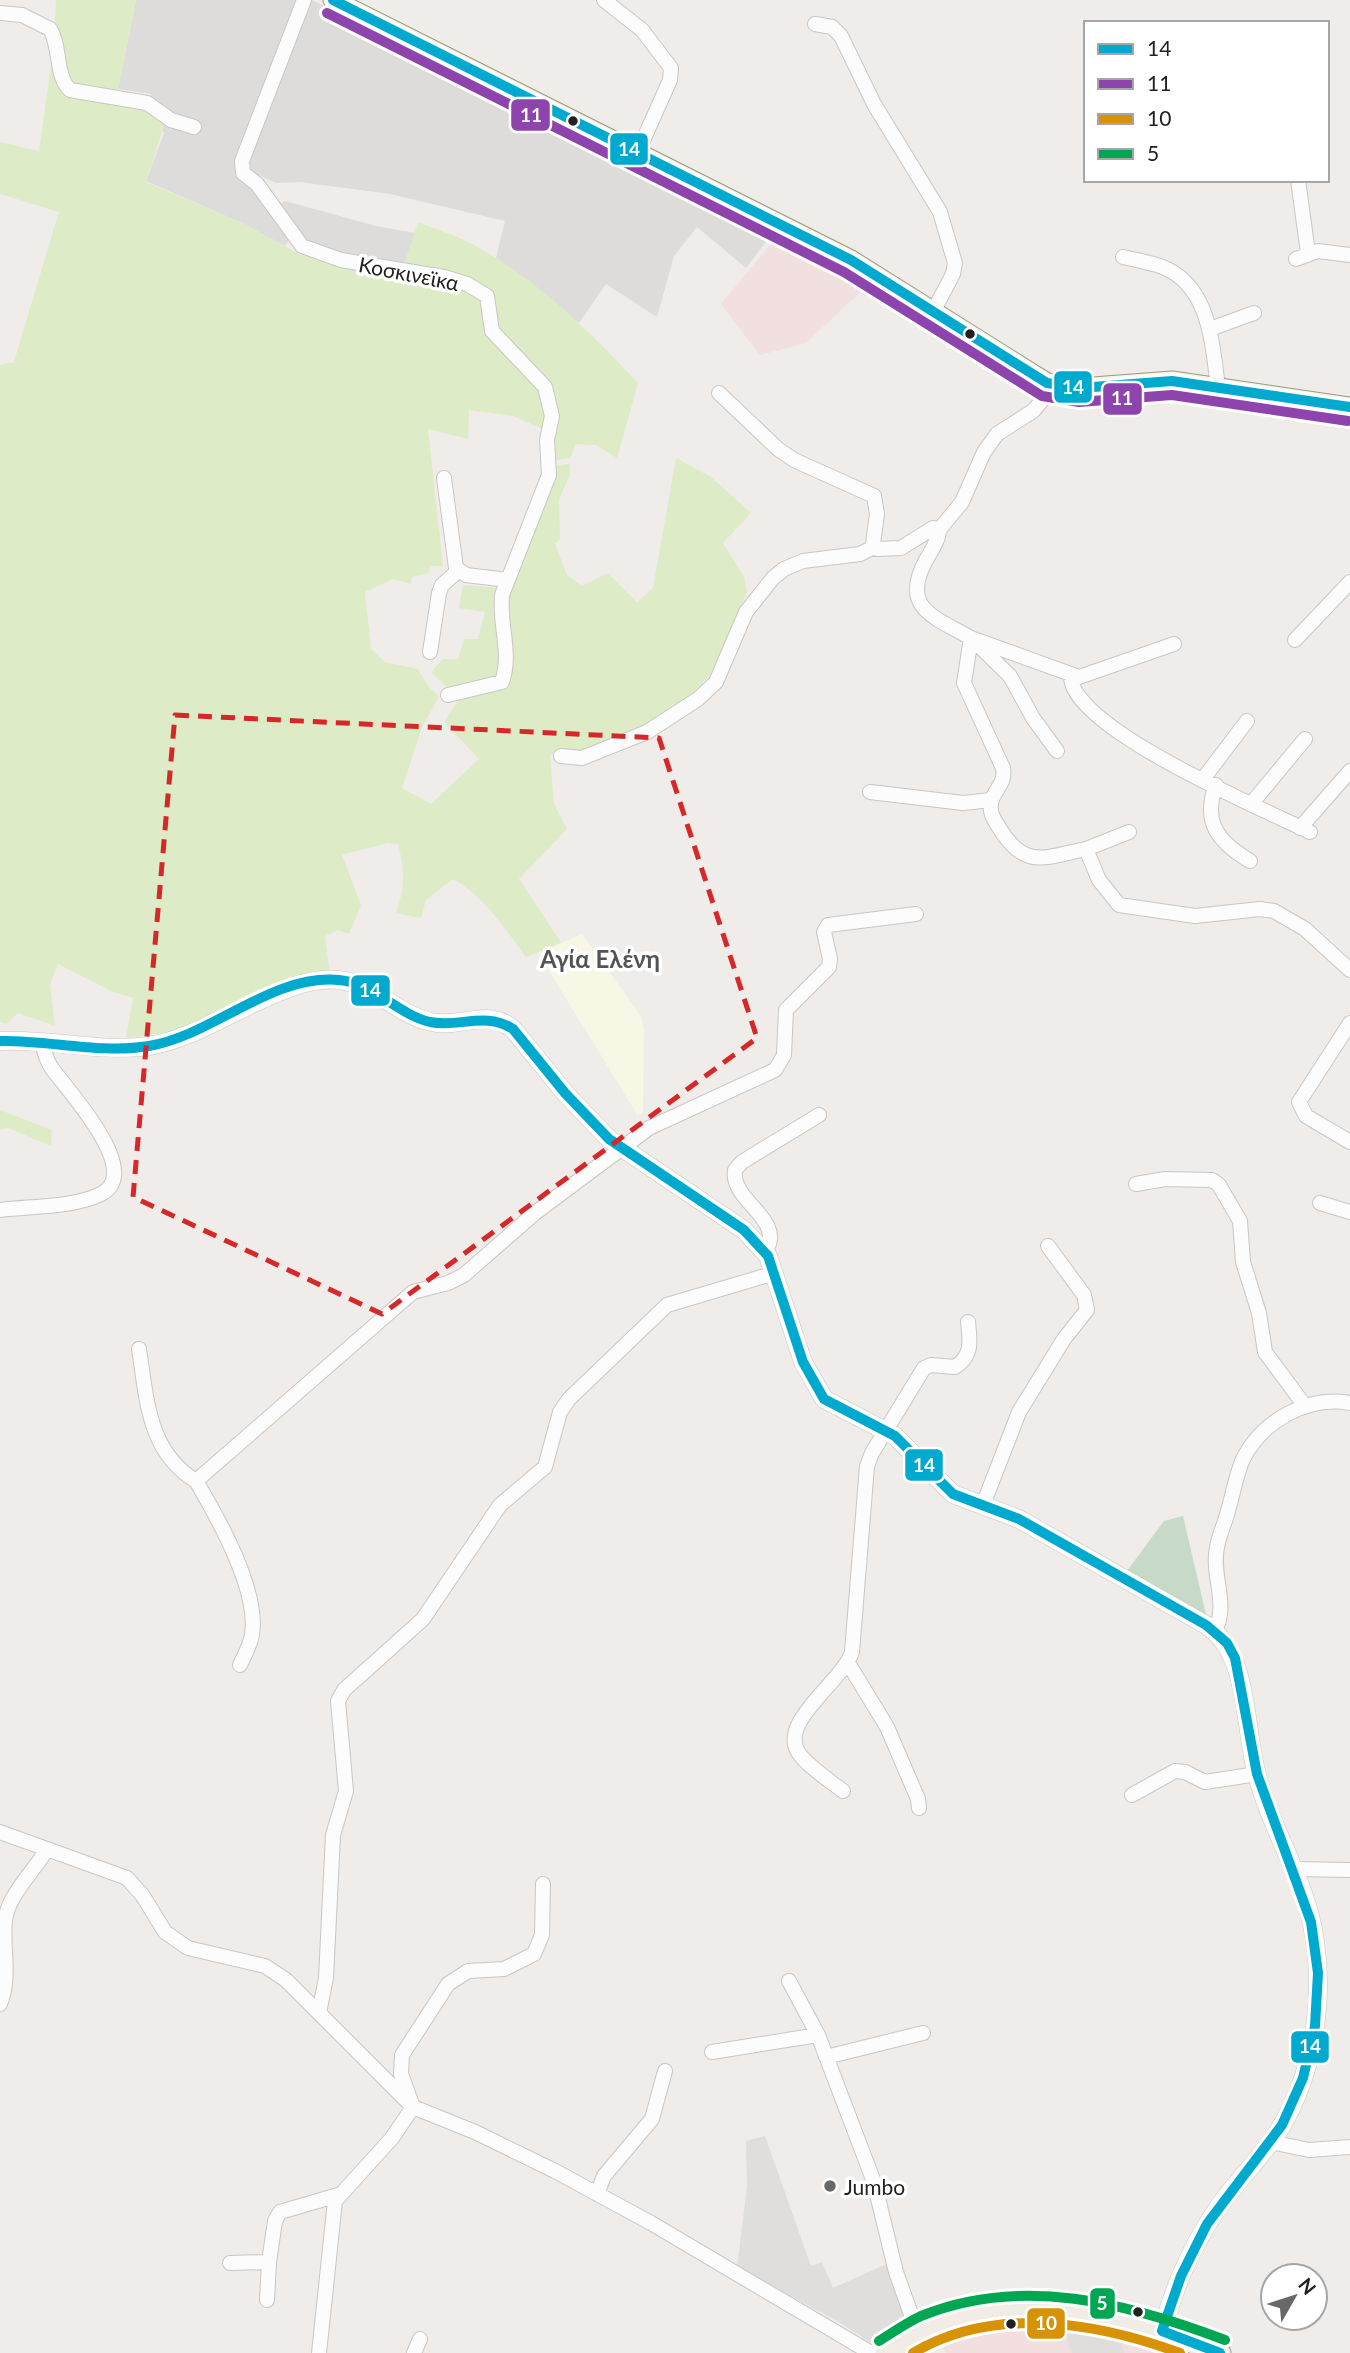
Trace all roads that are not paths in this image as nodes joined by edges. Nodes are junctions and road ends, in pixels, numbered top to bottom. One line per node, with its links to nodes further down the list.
1 (304, 0): 22 (street, Κοσκινεϊκα)
2 (333, 0): 7 (main road)
3 (604, 0): 7 (street)
4 (0, 13): 6 (street)
5 (815, 24): 11 (street)
6 (194, 127)
7 (637, 154): 11 (main road)
8 (1298, 182): 9 (street)
9 (1350, 255)
10 (1123, 257): 13 (street)
11 (934, 310): 14 (main road)
12 (1254, 313): 13 (street)
13 (1210, 329): 15 (street)
14 (1056, 384): 15 (main road); 19 (street)
15 (1218, 387): 17 (main road)
16 (719, 393): 20 (street)
17 (1350, 407)
18 (444, 478): 21 (street)
19 (939, 530): 20 (street); 24 (street)
20 (874, 547): 33 (street)
21 (458, 571): 22 (street); 27 (street)
22 (508, 580): 29 (street, Κοσκινεϊκα)
23 (1350, 582): 25 (street)
24 (971, 638): 28 (street); 32 (street); 37 (street)
25 (1295, 640)
26 (1174, 644): 28 (street)
27 (430, 652)
28 (1071, 676): 35 (street)
29 (448, 695)
30 (1247, 721): 35 (street)
31 (1305, 739): 38 (street)
32 (1058, 751)
33 (561, 756)
34 (1350, 771): 38 (street)
35 (1210, 782): 38 (street); 41 (street)
36 (870, 792): 37 (street)
37 (991, 800): 40 (street)
38 (1252, 803)
39 (1129, 832): 40 (street)
40 (1086, 849): 43 (street)
41 (1250, 861)
42 (916, 914): 49 (street)
43 (1350, 970)
44 (1350, 1023): 48 (street)
45 (0, 1041): 46 (street)
46 (42, 1042): 49 (street); 52 (street)
47 (819, 1115): 55 (street)
48 (1350, 1142)
49 (621, 1149): 55 (street); 62 (street)
50 (1136, 1184): 60 (street)
51 (1320, 1203): 53 (street)
52 (0, 1210)
53 (1350, 1212)
54 (1048, 1246): 63 (street)
55 (765, 1252): 56 (street)
56 (775, 1273): 61 (street); 78 (street)
57 (968, 1322): 61 (street)
58 (139, 1349): 62 (street)
59 (1350, 1403): 60 (street)
60 (1305, 1406): 64 (street)
61 (886, 1430): 63 (street); 65 (street)
62 (197, 1481): 66 (street)
63 (983, 1505): 64 (street)
64 (1215, 1631): 67 (street)
65 (848, 1663): 68 (street); 70 (street)
66 (240, 1665)
67 (1257, 1774): 69 (street); 73 (street)
68 (844, 1791)
69 (1132, 1794)
70 (919, 1808)
71 (0, 1832): 72 (street)
72 (47, 1850): 77 (street); 78 (street)
73 (1293, 1869): 74 (street); 85 (street)
74 (1350, 1870)
75 (542, 1884): 84 (street)
76 (789, 1981): 80 (street)
77 (0, 2004)
78 (319, 2013): 84 (street)
79 (923, 2033): 82 (street)
80 (818, 2035): 81 (street); 82 (street)
81 (712, 2052)
82 (826, 2057): 93 (street)
83 (665, 2071): 87 (street)
84 (413, 2107): 87 (street); 88 (street)
85 (1271, 2142): 86 (street); 92 (street)
86 (1350, 2147)
87 (597, 2194): 97 (street)
88 (338, 2195): 89 (street); 95 (street)
89 (269, 2262): 90 (street); 91 (street)
90 (230, 2263)
91 (267, 2300)
92 (1162, 2331): 93 (main road); 99 (main road)
93 (918, 2334): 98 (main road)
94 (420, 2339): 96 (street)
95 (319, 2353)
96 (414, 2353)
97 (871, 2353)
98 (886, 2353)
99 (1220, 2353)

